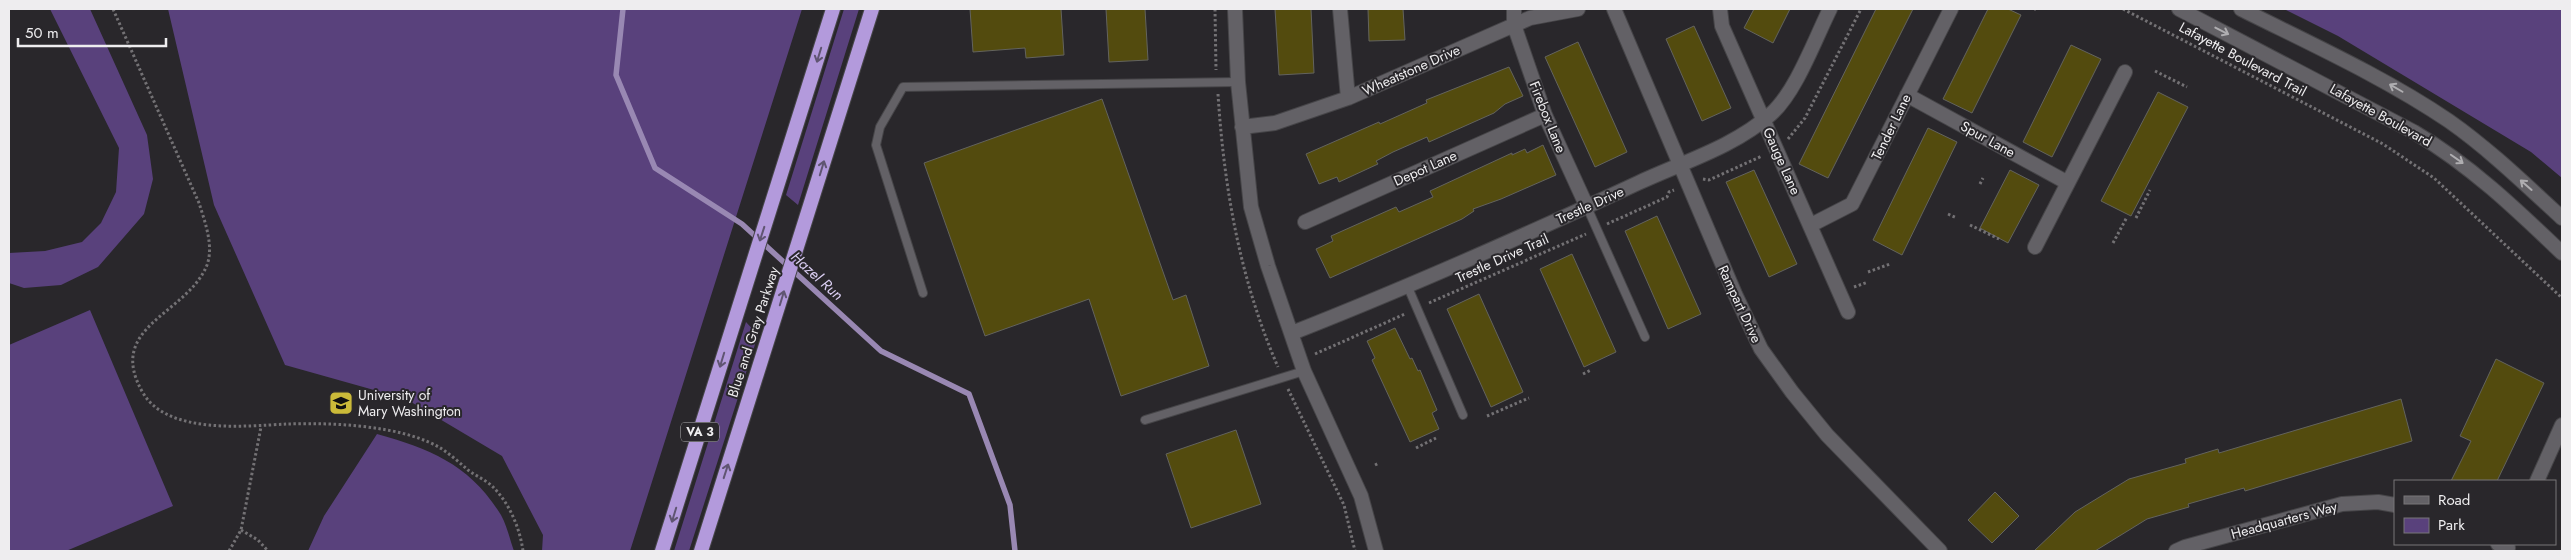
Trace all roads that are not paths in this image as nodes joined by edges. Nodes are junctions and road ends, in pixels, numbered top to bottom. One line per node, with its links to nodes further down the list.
1 (833, 9): 40 (highway, Blue and Gray Parkway / VA 3, one-way to 40)
2 (872, 9): 41 (highway, Blue and Gray Parkway / VA 3, one-way to 2)
3 (1235, 9): 15 (street)
4 (1340, 9): 17 (street)
5 (1514, 9): 13 (street, Firebox Lane)
6 (1578, 9): 13 (street, Wheatstone Drive)
7 (1614, 9): 21 (street, Rampart Drive)
8 (1720, 9): 19 (street, Gauge Lane)
9 (1830, 9): 19 (street, Trestle Drive)
10 (1951, 9): 16 (street, Tender Lane)
11 (2179, 9): 28 (street, Lafayette Boulevard, one-way to 28)
12 (2241, 9): 24 (street, Lafayette Boulevard, one-way to 12)
13 (1514, 25): 17 (street, Wheatstone Drive); 18 (street, Firebox Lane)
14 (2125, 72): 22 (street)
15 (1238, 82): 20 (street); 30 (lane)
16 (1907, 95): 22 (street, Spur Lane); 26 (street, Tender Lane)
17 (1348, 98): 20 (street, Wheatstone Drive)
18 (1545, 115): 23 (street, Firebox Lane); 25 (street, Depot Lane)
19 (1764, 120): 21 (street, Trestle Drive); 26 (street, Gauge Lane)
20 (1242, 128): 32 (street)
21 (1680, 164): 23 (street, Trestle Drive); 43 (street, Rampart Drive)
22 (2068, 183): 27 (street)
23 (1587, 207): 29 (street, Trestle Drive); 33 (lane)
24 (2562, 218)
25 (1305, 222)
26 (1811, 225): 31 (street, Gauge Lane)
27 (2035, 247)
28 (2562, 253)
29 (1407, 286): 32 (street, Trestle Drive); 35 (lane)
30 (923, 293)
31 (1848, 312)
32 (1292, 333): 34 (street)
33 (1645, 336)
34 (1304, 371): 36 (lane); 42 (street)
35 (1463, 415)
36 (1145, 420)
37 (2562, 425): 38 (street)
38 (2537, 480)
39 (2394, 505): 44 (street, Headquarters Way)
40 (662, 551)
41 (701, 551)
42 (1376, 551)
43 (1940, 551)
44 (2176, 551)

